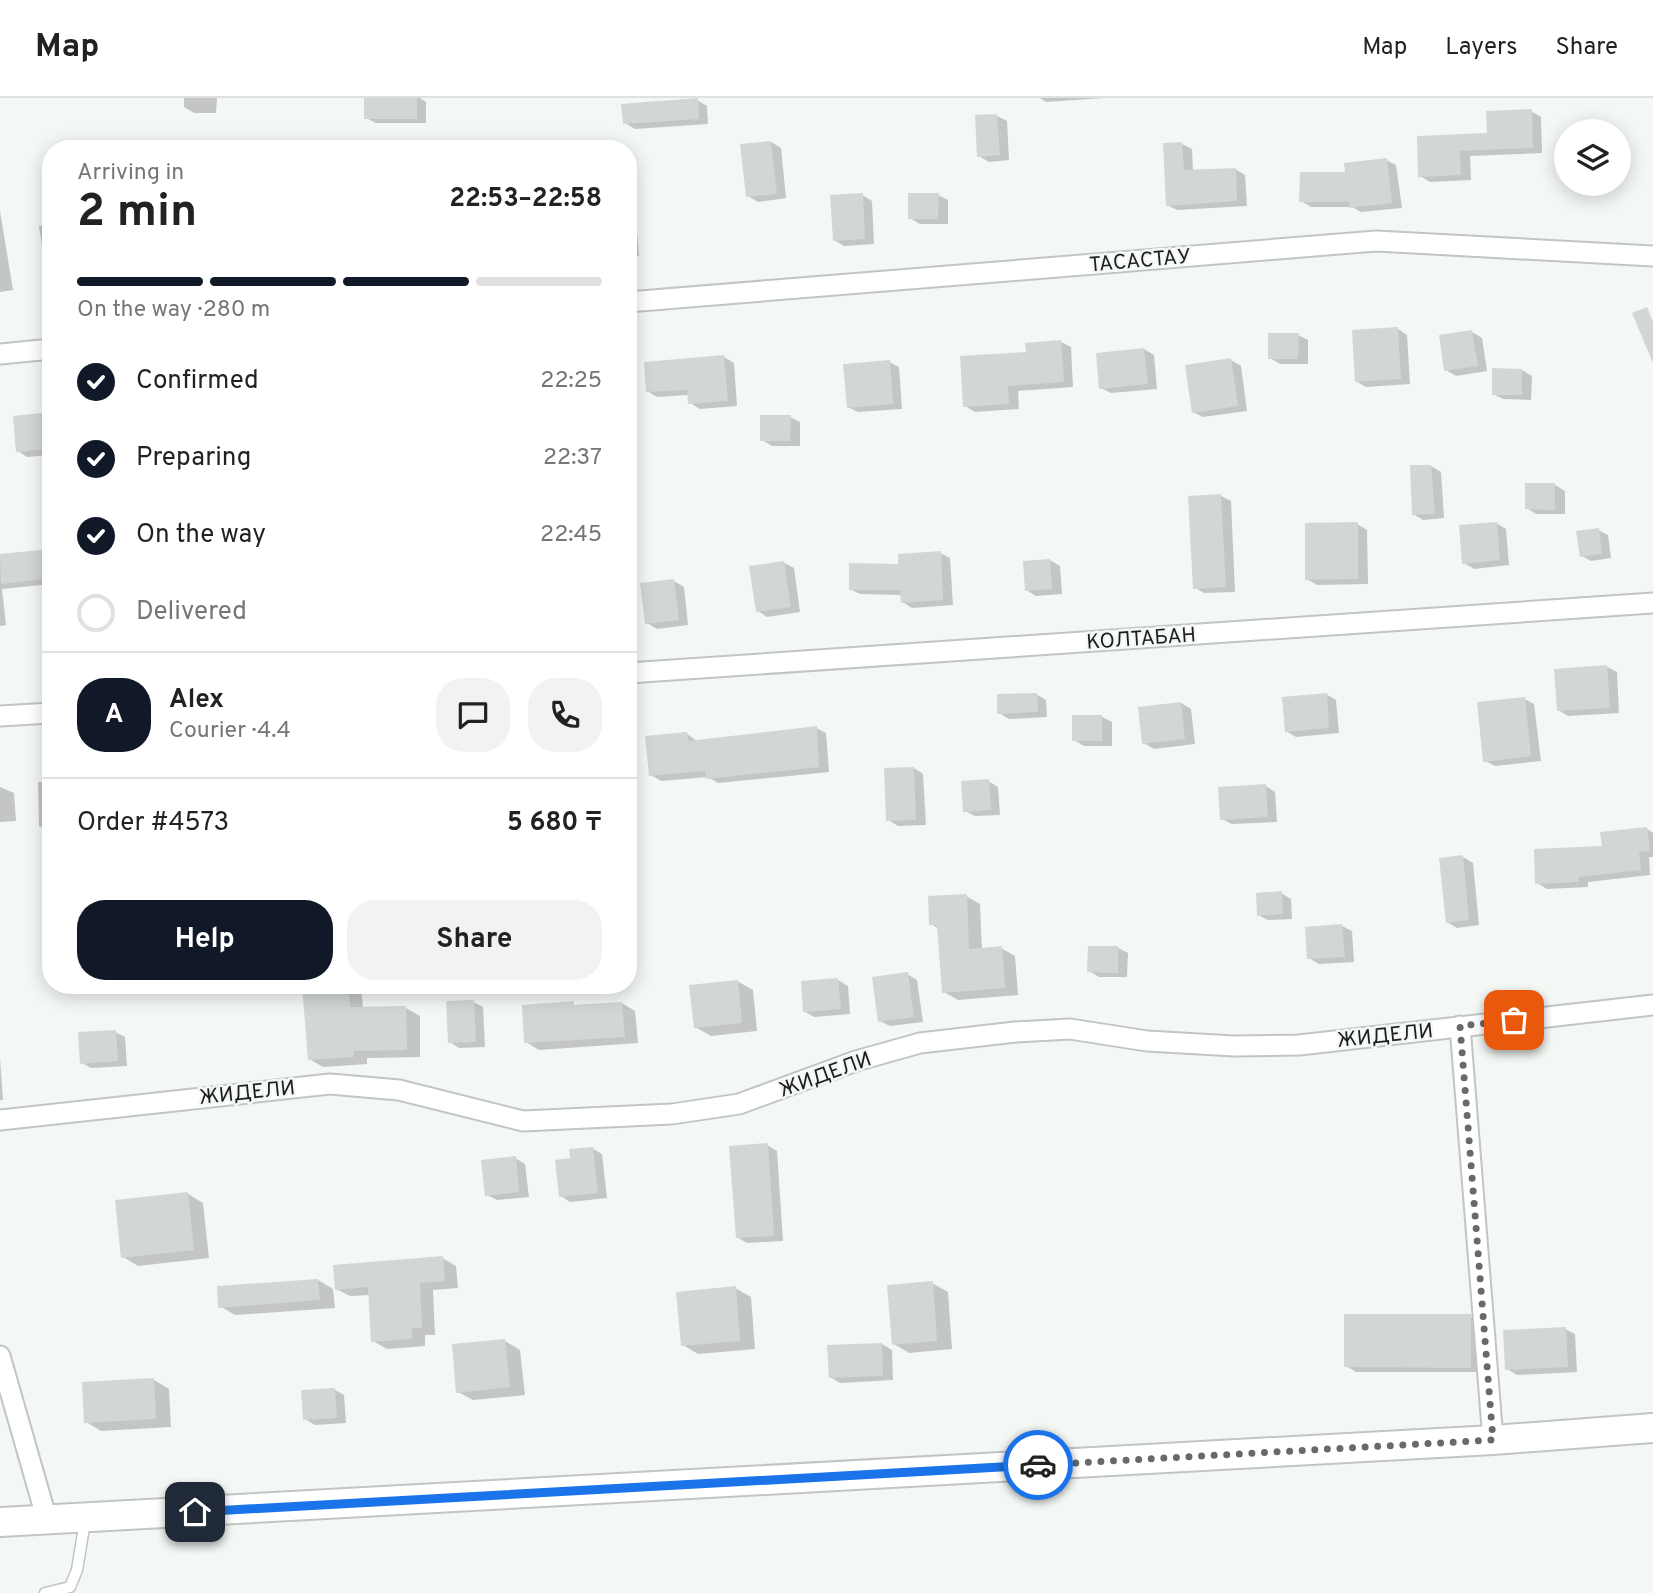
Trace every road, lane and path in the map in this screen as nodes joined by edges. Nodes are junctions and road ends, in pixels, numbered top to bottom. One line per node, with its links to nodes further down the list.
1 (1653, 256): 2 (street, ТАСАСТАУ)
2 (637, 301)
3 (42, 350): 4 (street)
4 (0, 354)
5 (1653, 603): 6 (street, КОЛТАБАН)
6 (637, 672)
7 (42, 714): 8 (street)
8 (0, 716)
9 (1653, 1005): 10 (street, ЖИДЕЛИ)
10 (1460, 1026): 11 (street, ЖИДЕЛИ); 14 (street)
11 (0, 1120)
12 (0, 1356): 16 (street)
13 (1653, 1428): 14 (street)
14 (1493, 1440): 15 (street)
15 (85, 1518): 16 (street); 18 (lane)
16 (47, 1520): 17 (street)
17 (0, 1522)
18 (45, 1593)

